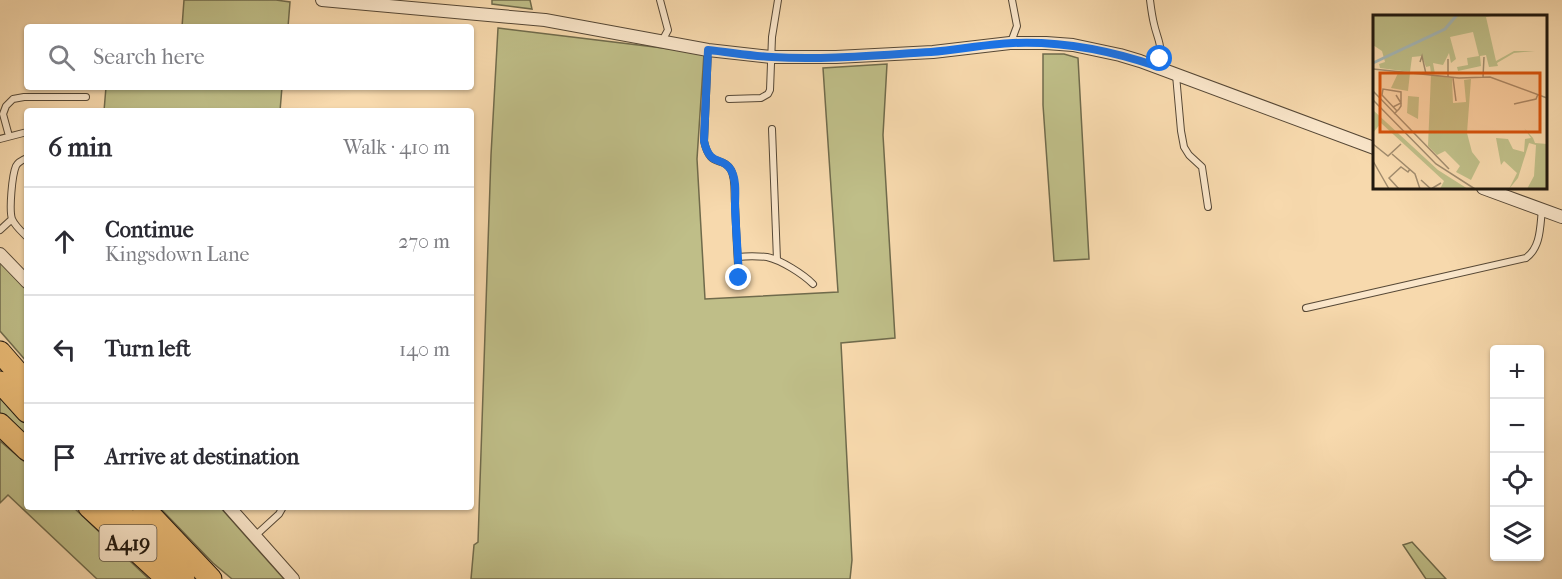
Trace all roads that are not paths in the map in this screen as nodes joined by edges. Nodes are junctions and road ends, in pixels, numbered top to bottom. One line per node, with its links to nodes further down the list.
1 (322, 0): 6 (street)
2 (660, 0): 8 (lane)
3 (778, 0): 11 (lane)
4 (1012, 0): 9 (lane)
5 (1150, 0): 12 (lane)
6 (370, 2): 7 (street)
7 (443, 6): 8 (street)
8 (662, 41): 10 (street)
9 (1010, 43): 11 (street); 12 (street)
10 (708, 50): 11 (street); 30 (lane)
11 (771, 57): 15 (lane)
12 (1156, 66): 13 (street)
13 (1176, 74): 20 (street); 23 (lane)
14 (86, 97): 18 (lane)
15 (729, 99)
16 (772, 129): 31 (lane)
17 (24, 133): 18 (lane)
18 (9, 136): 19 (lane)
19 (0, 139)
20 (1373, 148)
21 (24, 159): 26 (lane)
22 (1486, 189): 24 (street)
23 (1208, 207)
24 (1542, 209): 25 (street); 35 (lane)
25 (1562, 217)
26 (12, 219): 27 (lane); 28 (lane)
27 (0, 230)
28 (24, 233)
29 (0, 254): 33 (street)
30 (738, 257): 31 (lane); 32 (lane)
31 (777, 260): 34 (lane)
32 (739, 278)
33 (24, 279)
34 (813, 284)
35 (1306, 308)
36 (0, 352): 37 (highway)
37 (24, 380)
38 (0, 382): 39 (highway)
39 (24, 409)
40 (0, 424): 41 (highway)
41 (24, 447)
42 (92, 510): 48 (highway, A419)
43 (118, 510): 49 (highway, A419)
44 (146, 510): 50 (highway, A419)
45 (232, 510): 47 (street)
46 (281, 510): 47 (lane)
47 (255, 536): 51 (street)
48 (167, 579)
49 (184, 579)
50 (211, 579)
51 (293, 579)

